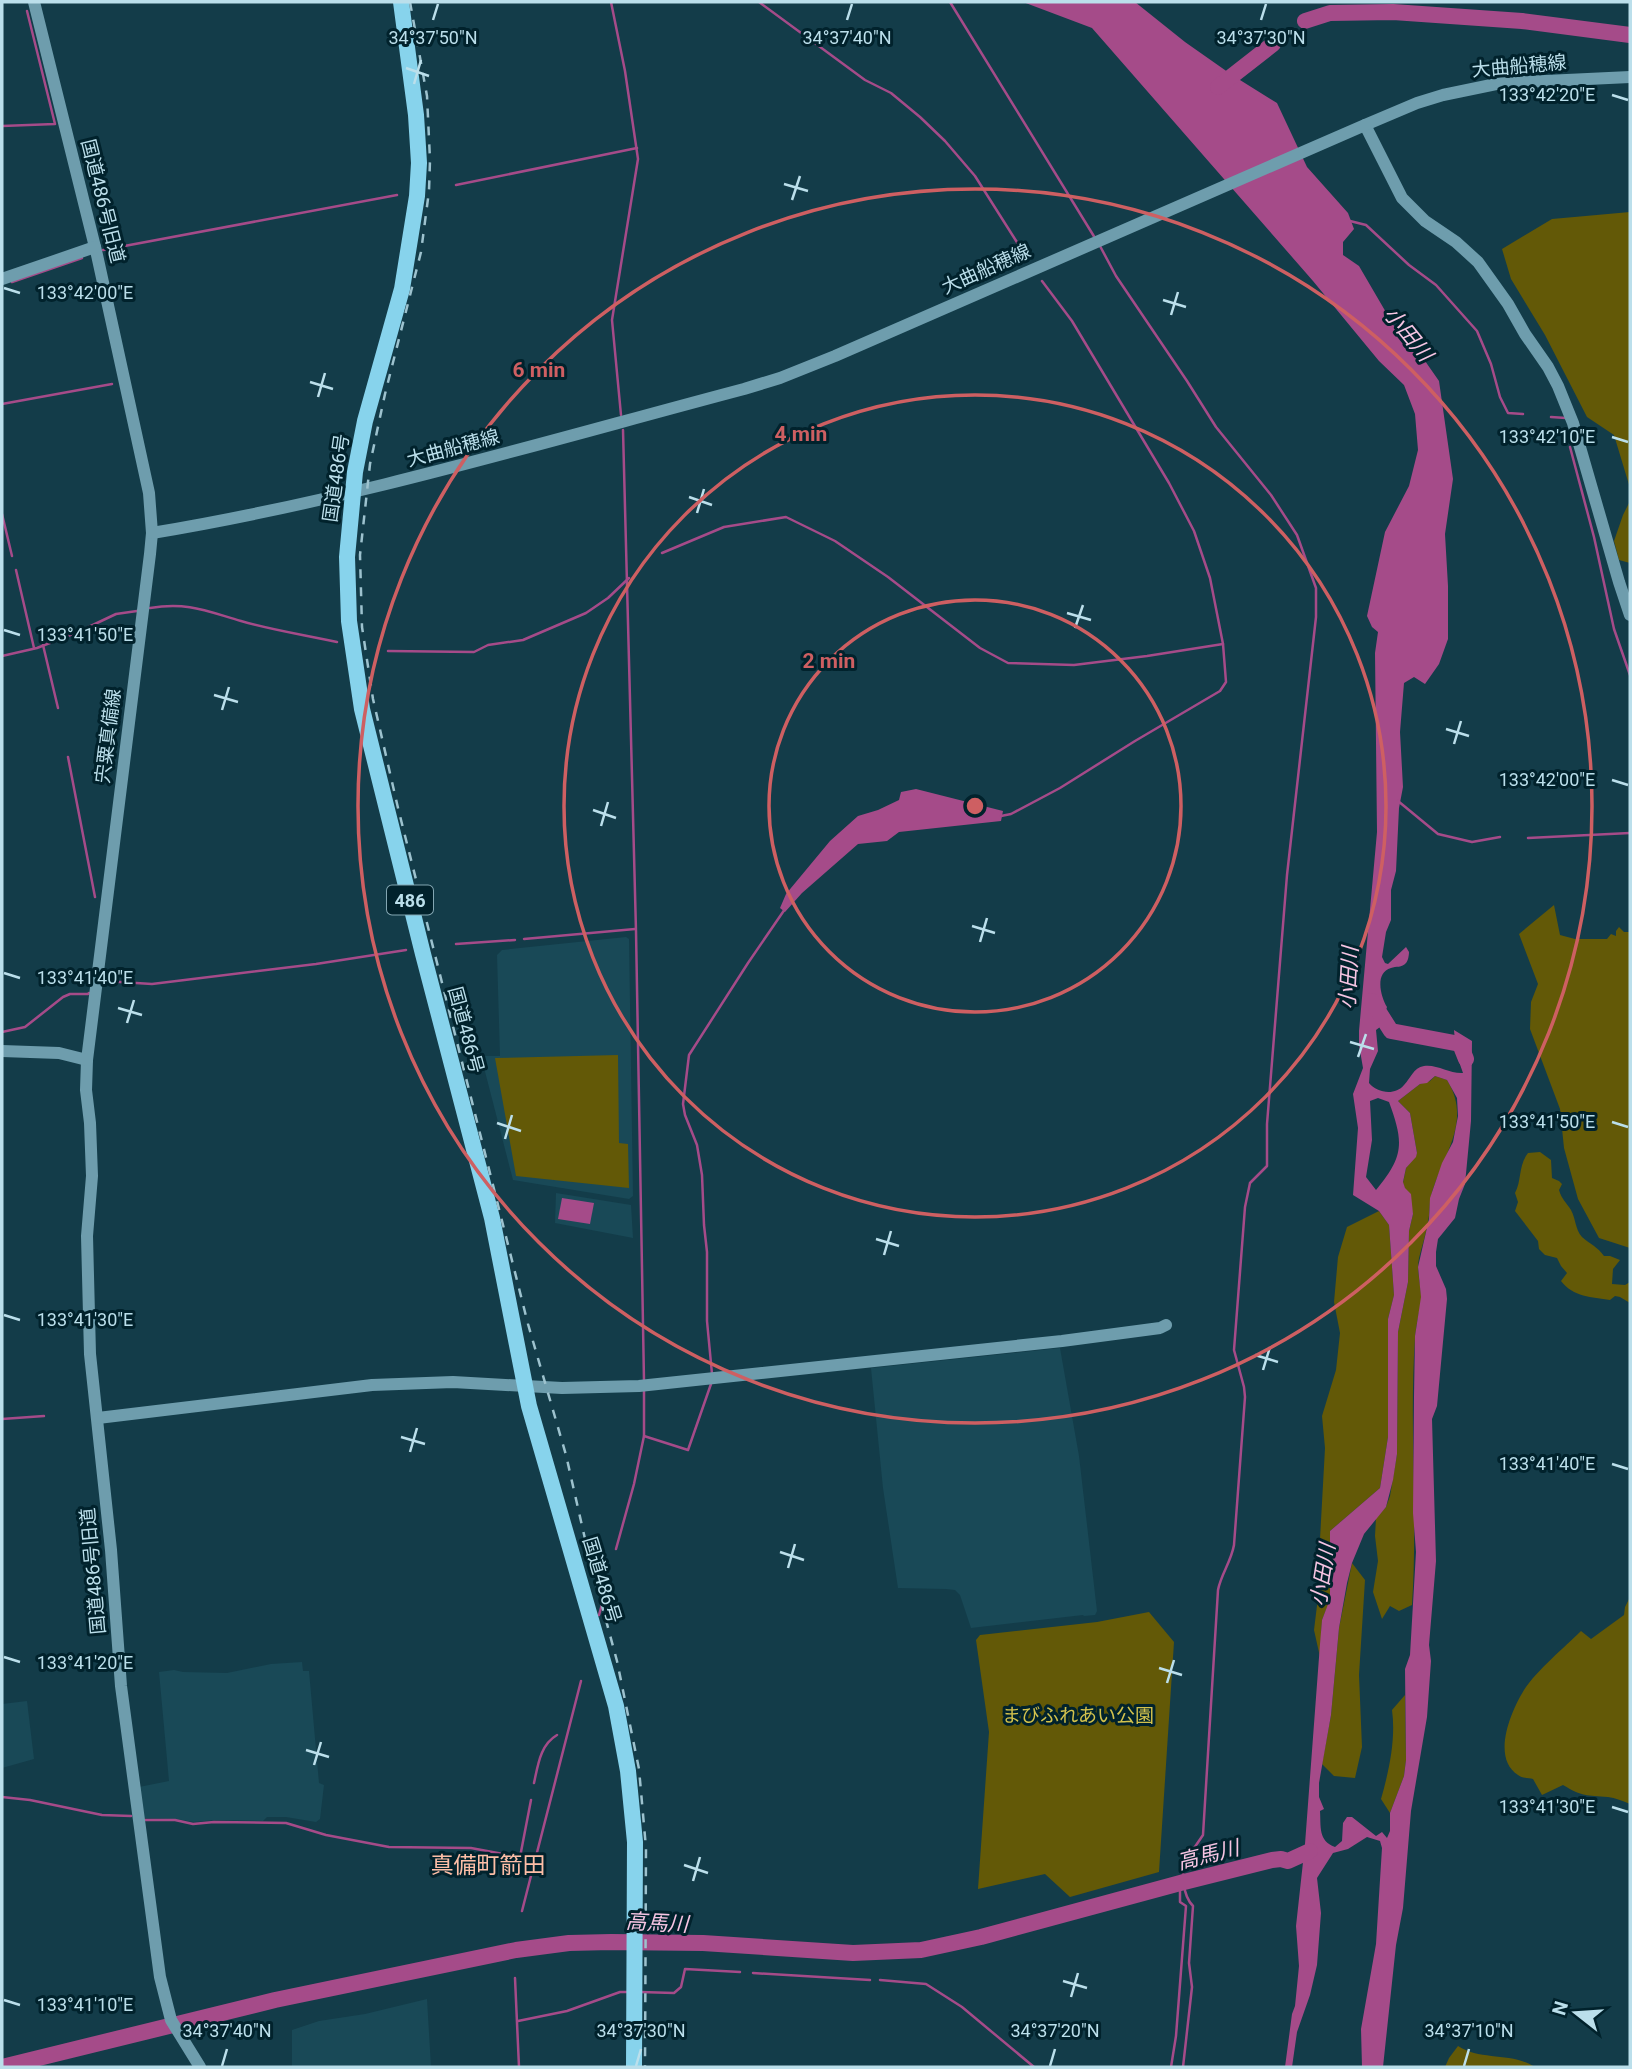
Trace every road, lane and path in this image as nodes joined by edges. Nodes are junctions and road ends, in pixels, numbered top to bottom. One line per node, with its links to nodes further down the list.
1 (34, 2): 5 (street, 国道486号旧道)
2 (401, 2): 7 (highway, 国道486号 / 486)
3 (1630, 77): 4 (street, 大曲船穂線)
4 (1360, 127): 7 (street, 大曲船穂線); 9 (street)
5 (95, 247): 6 (street); 8 (street, 国道486号旧道)
6 (2, 279)
7 (352, 493): 8 (street); 13 (highway, 国道486号 / 486)
8 (152, 533): 11 (street, 宍粟真備線)
9 (1630, 615)
10 (2, 1051): 11 (street)
11 (87, 1060): 14 (street, 国道486号旧道)
12 (1166, 1325): 13 (street)
13 (525, 1385): 14 (street); 16 (highway, 国道486号 / 486)
14 (98, 1418): 15 (street, 国道486号旧道)
15 (200, 2067)
16 (634, 2067)

